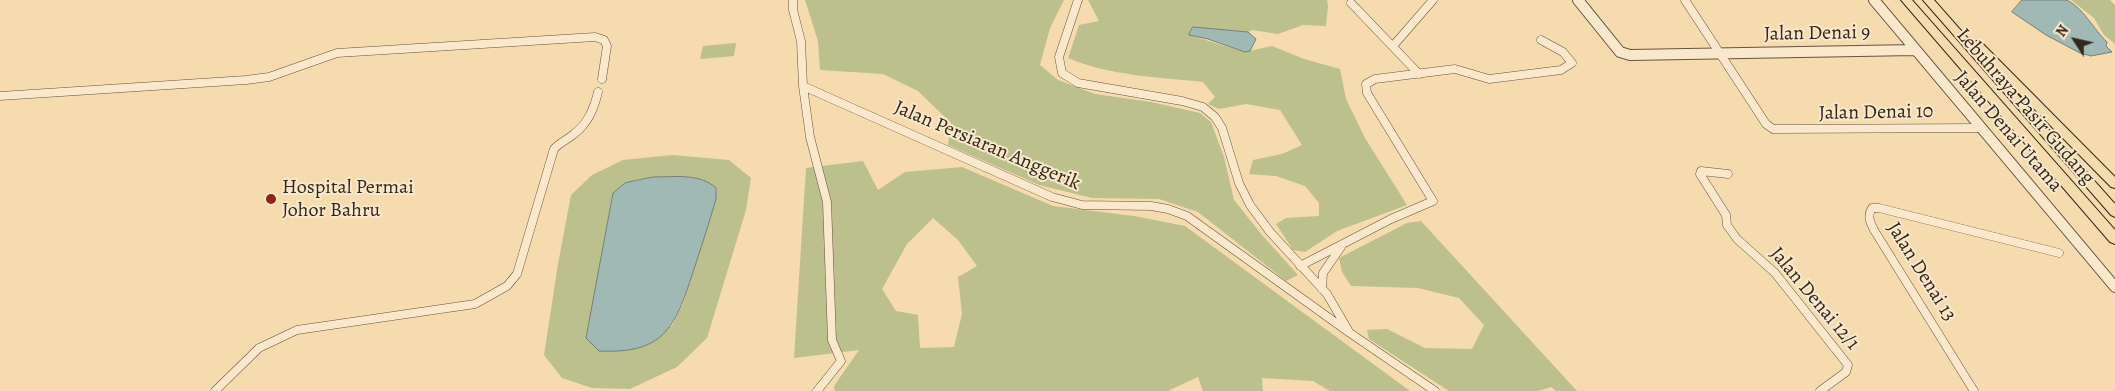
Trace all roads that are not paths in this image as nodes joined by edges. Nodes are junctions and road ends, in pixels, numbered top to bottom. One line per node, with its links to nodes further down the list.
1 (793, 0): 17 (street)
2 (1078, 0): 27 (street)
3 (1434, 0): 12 (street)
4 (1578, 0): 14 (street, Jalan Denai 9)
5 (1685, 0): 14 (street)
6 (1874, 0): 13 (street, Jalan Denai Utama)
7 (1906, 0): 24 (highway, Lebuhraya Pasir Gudang)
8 (1928, 0): 23 (highway, Lebuhraya Pasir Gudang)
9 (1933, 0): 22 (highway)
10 (1351, 3): 12 (street)
11 (1541, 40): 15 (street)
12 (1393, 46): 15 (street)
13 (1915, 50): 14 (street, Jalan Denai 9); 20 (street, Jalan Denai Utama)
14 (1718, 52): 20 (street, Jalan Denai 10)
15 (1419, 74): 25 (street)
16 (602, 79): 19 (street)
17 (803, 86): 30 (street, Jalan Persiaran Anggerik); 32 (street)
18 (598, 92): 31 (street)
19 (0, 96)
20 (1980, 128): 28 (street, Jalan Denai Utama)
21 (1728, 174): 34 (street, Jalan Denai 12/1)
22 (2115, 184)
23 (2115, 212)
24 (2115, 239)
25 (1343, 244): 27 (street); 29 (street)
26 (2060, 253): 35 (street, Jalan Denai 13)
27 (1300, 266): 29 (street)
28 (2115, 287)
29 (1322, 289): 30 (street)
30 (1350, 333): 33 (street, Jalan Persiaran Anggerik)
31 (215, 391)
32 (817, 391)
33 (1436, 391)
34 (1820, 391)
35 (1974, 391)

